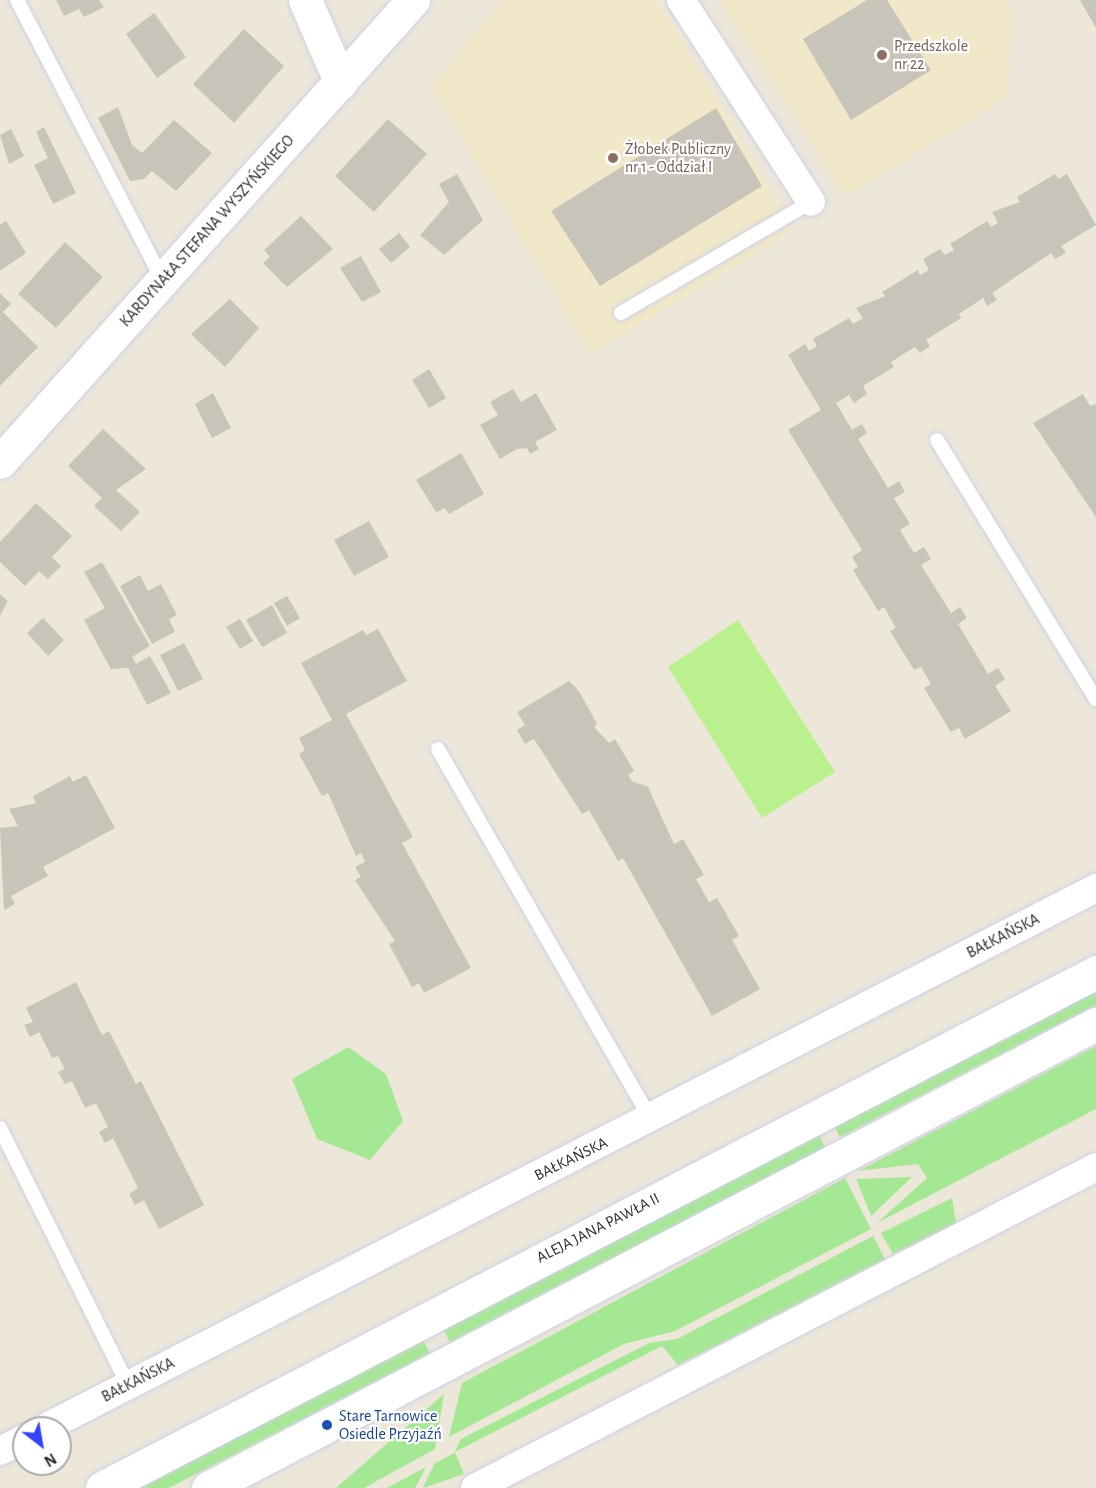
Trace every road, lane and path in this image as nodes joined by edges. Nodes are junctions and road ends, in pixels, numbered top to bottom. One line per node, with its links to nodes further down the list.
1 (17, 0): 7 (lane)
2 (306, 0): 5 (street)
3 (413, 0): 5 (street, KARDYNAŁA STEFANA WYSZYŃSKIEGO)
4 (681, 0): 6 (street)
5 (341, 83): 7 (street, KARDYNAŁA STEFANA WYSZYŃSKIEGO)
6 (811, 202): 8 (lane)
7 (163, 280): 10 (street, KARDYNAŁA STEFANA WYSZYŃSKIEGO)
8 (621, 313)
9 (937, 440): 11 (lane)
10 (0, 462)
11 (1096, 699)
12 (438, 749): 16 (lane)
13 (1096, 888): 16 (street, BAŁKAŃSKA)
14 (1096, 972): 21 (street, ALEJA JANA PAWŁA II)
15 (1096, 1024): 22 (street)
16 (651, 1119): 19 (street, BAŁKAŃSKA)
17 (0, 1128): 19 (lane)
18 (1096, 1167): 23 (street)
19 (128, 1385): 20 (street, BAŁKAŃSKA)
20 (68, 1416)
21 (102, 1488)
22 (208, 1488)
23 (475, 1488)

